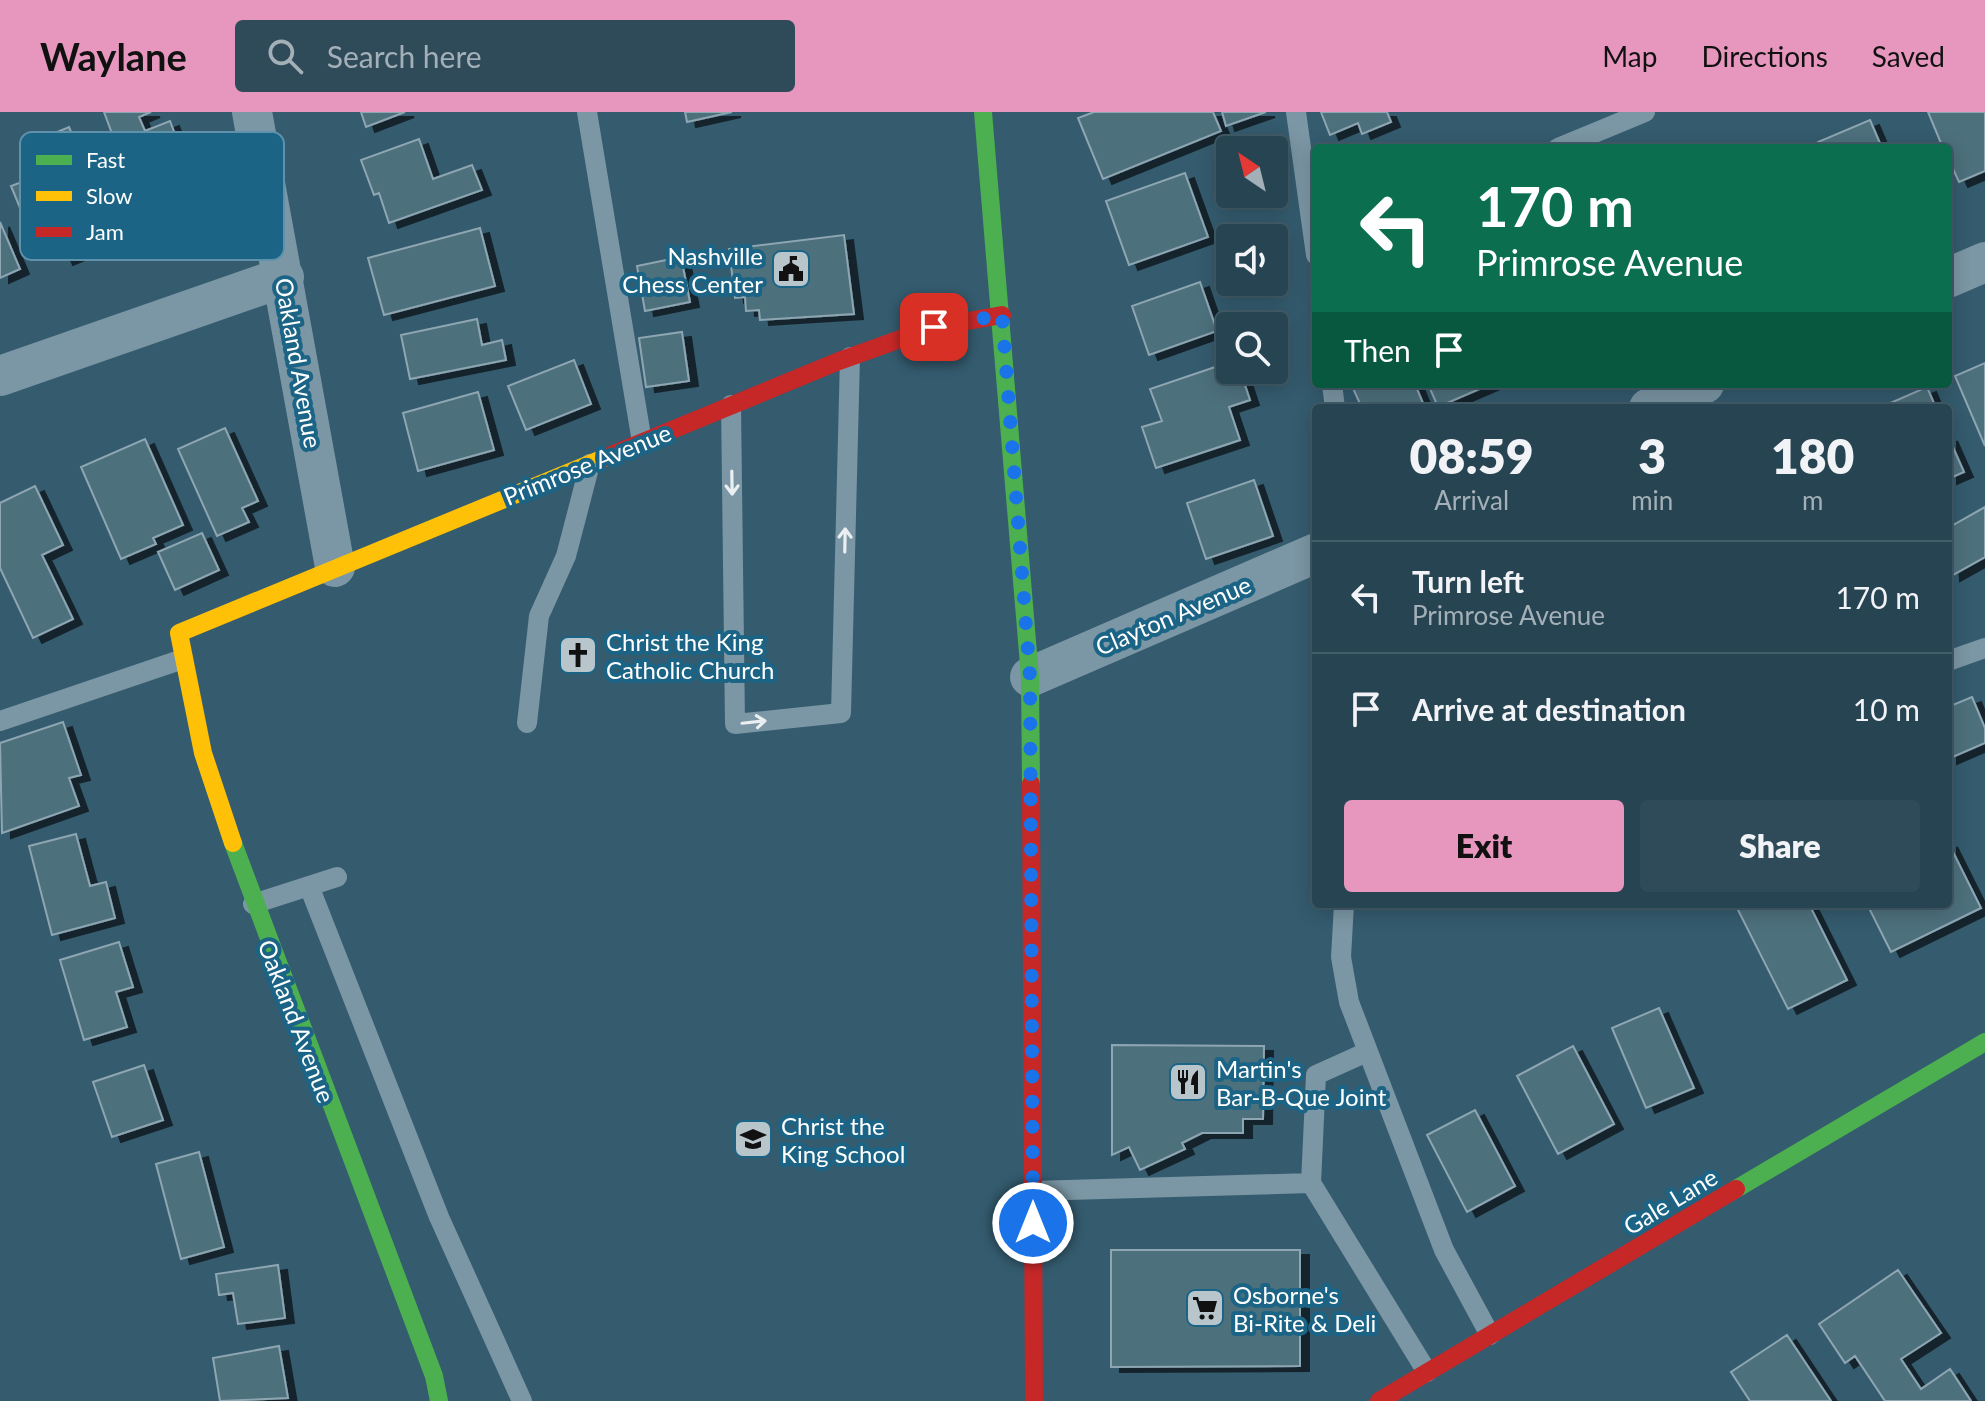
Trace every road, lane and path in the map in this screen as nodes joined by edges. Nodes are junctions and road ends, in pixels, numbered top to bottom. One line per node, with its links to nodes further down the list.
1 (252, 112): 6 (street, Oakland Avenue)
2 (587, 112): 19 (lane)
3 (983, 112): 13 (street)
4 (1296, 112): 8 (lane)
5 (1645, 112): 7 (lane)
6 (256, 132)
7 (1568, 144)
8 (1312, 221)
9 (281, 260): 12 (street, Oakland Avenue)
10 (1985, 262): 11 (street)
11 (1952, 276)
12 (284, 277): 15 (street); 22 (street, Oakland Avenue)
13 (1002, 315): 14 (street, Primrose Avenue); 27 (street)
14 (850, 357): 18 (street, Primrose Avenue); 18 (lane, one-way to 14)
15 (0, 376)
16 (1695, 388): 17 (street)
17 (1658, 404)
18 (731, 405): 19 (street, Primrose Avenue)
19 (642, 442): 20 (street, Primrose Avenue)
20 (590, 463): 22 (street, Primrose Avenue); 29 (lane)
21 (1312, 555): 27 (street, Clayton Avenue)
22 (335, 567): 23 (street, Primrose Avenue)
23 (179, 633): 25 (street, Oakland Avenue)
24 (1985, 648): 26 (lane)
25 (183, 659): 28 (lane); 32 (street, Oakland Avenue)
26 (1952, 660)
27 (1030, 677): 37 (street)
28 (0, 721)
29 (527, 723)
30 (337, 877): 31 (lane)
31 (309, 886): 32 (lane); 41 (lane)
32 (253, 904): 40 (street, Oakland Avenue)
33 (1344, 908): 35 (lane)
34 (1985, 1042): 38 (street, Gale Lane)
35 (1367, 1052): 36 (lane); 38 (lane)
36 (1311, 1183): 37 (lane); 39 (lane)
37 (1033, 1191): 42 (street)
38 (1490, 1335): 39 (street, Gale Lane)
39 (1427, 1372): 43 (street, Gale Lane)
40 (439, 1401)
41 (522, 1401)
42 (1034, 1401)
43 (1379, 1401)

